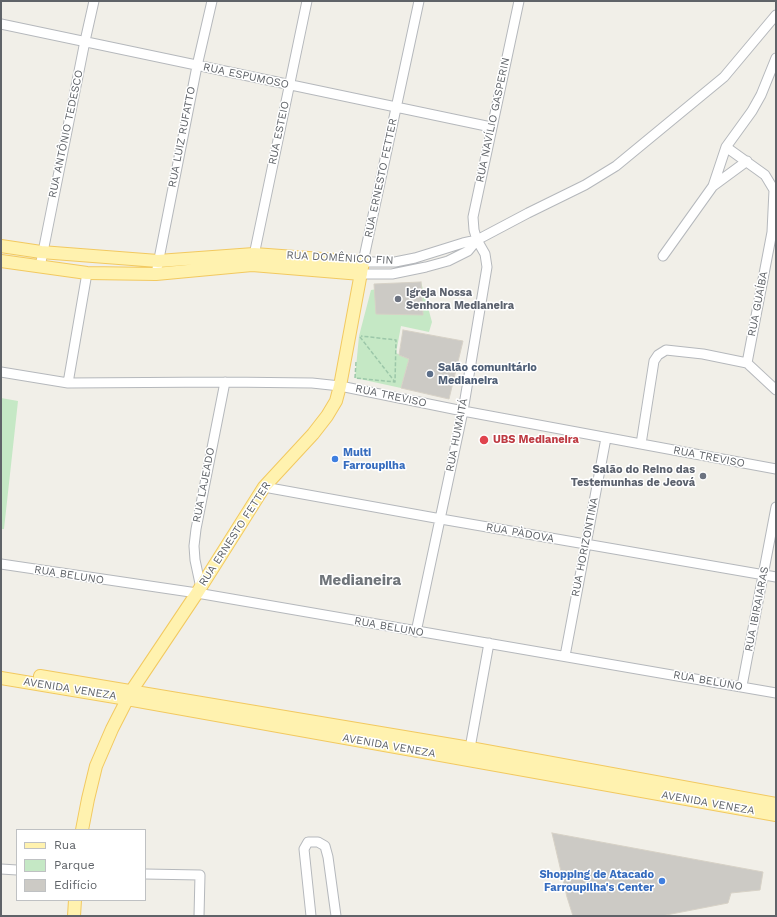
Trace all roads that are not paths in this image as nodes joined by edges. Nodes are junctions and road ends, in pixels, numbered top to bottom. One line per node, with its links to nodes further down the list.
1 (94, 1): 8 (street, RUA ANTÔNIO TEDESCO)
2 (212, 1): 10 (street, RUA LUIZ RUFATTO)
3 (307, 1): 11 (street, RUA ESTEIO)
4 (419, 1): 12 (street, RUA ERNESTO FETTER)
5 (519, 1): 13 (street, RUA NAVÍLIO GASPERIN)
6 (776, 15): 17 (street)
7 (1, 24): 8 (street, RUA ESPUMOSO)
8 (85, 41): 10 (street, RUA ESPUMOSO); 19 (street, RUA ANTÔNIO TEDESCO)
9 (776, 58): 14 (street)
10 (197, 66): 11 (street, RUA ESPUMOSO); 23 (street, RUA LUIZ RUFATTO)
11 (289, 85): 12 (street, RUA ESPUMOSO); 21 (street, RUA ESTEIO)
12 (397, 108): 13 (street, RUA ESPUMOSO); 25 (street, RUA ERNESTO FETTER)
13 (492, 127): 17 (street, RUA NAVÍLIO GASPERIN)
14 (726, 147): 15 (street, RUA GUAÍBA); 16 (street)
15 (747, 161): 16 (street); 28 (street, RUA GUAÍBA)
16 (713, 186): 20 (street)
17 (477, 240): 25 (street, RUA DOMÊNICO FIN); 25 (street, RUA DOMÊNICO FIN); 34 (street, RUA HUMAITÁ)
18 (1, 246): 19 (main road, RUA DOMÊNICO FIN)
19 (41, 252): 23 (main road, RUA DOMÊNICO FIN); 24 (street, RUA ANTÔNIO TEDESCO)
20 (662, 256)
21 (253, 259): 23 (main road, RUA DOMÊNICO FIN); 25 (main road, RUA DOMÊNICO FIN); 27 (main road, RUA DOMÊNICO FIN)
22 (1, 260): 24 (main road, RUA DOMÊNICO FIN)
23 (158, 261): 27 (street, RUA LUIZ RUFATTO)
24 (40, 267): 26 (main road, RUA DOMÊNICO FIN)
25 (362, 268): 32 (main road, RUA ERNESTO FETTER)
26 (87, 273): 27 (main road, RUA DOMÊNICO FIN); 31 (street)
27 (156, 274)
28 (747, 363): 33 (street); 36 (street)
29 (1, 372): 31 (street, RUA TREVISO)
30 (225, 382): 31 (street, RUA TREVISO); 32 (street, RUA TREVISO); 45 (street, RUA LAJEADO)
31 (68, 383)
32 (340, 386): 34 (street, RUA TREVISO); 38 (main road, RUA ERNESTO FETTER)
33 (776, 390)
34 (463, 411): 35 (street, RUA TREVISO); 40 (street, RUA HUMAITÁ)
35 (606, 438): 36 (street, RUA TREVISO); 41 (street, RUA HORIZONTINA)
36 (641, 444): 37 (street, RUA TREVISO)
37 (776, 469)
38 (264, 487): 40 (street, RUA PÀDOVA); 45 (main road, RUA ERNESTO FETTER)
39 (776, 507): 43 (street, RUA IBIRAIARAS)
40 (441, 519): 41 (street, RUA PÀDOVA); 46 (street, RUA HUMAITÁ)
41 (585, 544): 43 (street, RUA PÀDOVA); 48 (street, RUA HORIZONTINA)
42 (1, 564): 45 (street, RUA BELUNO)
43 (763, 574): 44 (street, RUA PÀDOVA); 51 (street, RUA IBIRAIARAS)
44 (776, 577)
45 (199, 590): 46 (street, RUA BELUNO); 53 (main road, RUA ERNESTO FETTER)
46 (416, 632): 47 (street, RUA BELUNO)
47 (489, 643): 48 (street, RUA BELUNO); 54 (street)
48 (565, 656): 51 (street, RUA BELUNO)
49 (1, 670): 53 (main road, AVENIDA VENEZA)
50 (1, 678): 53 (main road, AVENIDA VENEZA)
51 (742, 686): 52 (street, RUA BELUNO)
52 (776, 693)
53 (130, 694): 54 (main road, AVENIDA VENEZA); 55 (main road, AVENIDA VENEZA); 59 (main road, RUA ERNESTO FETTER)
54 (470, 748): 55 (main road, AVENIDA VENEZA)
55 (524, 764): 57 (main road, AVENIDA VENEZA)
56 (776, 804): 57 (main road, AVENIDA VENEZA)
57 (763, 807): 58 (main road, AVENIDA VENEZA)
58 (776, 815)
59 (82, 829)
60 (1, 869): 61 (street)
61 (16, 870)
62 (146, 874): 65 (street)
63 (75, 901): 64 (main road)
64 (74, 916)
65 (199, 916)
66 (312, 916): 67 (street)
67 (336, 916)

